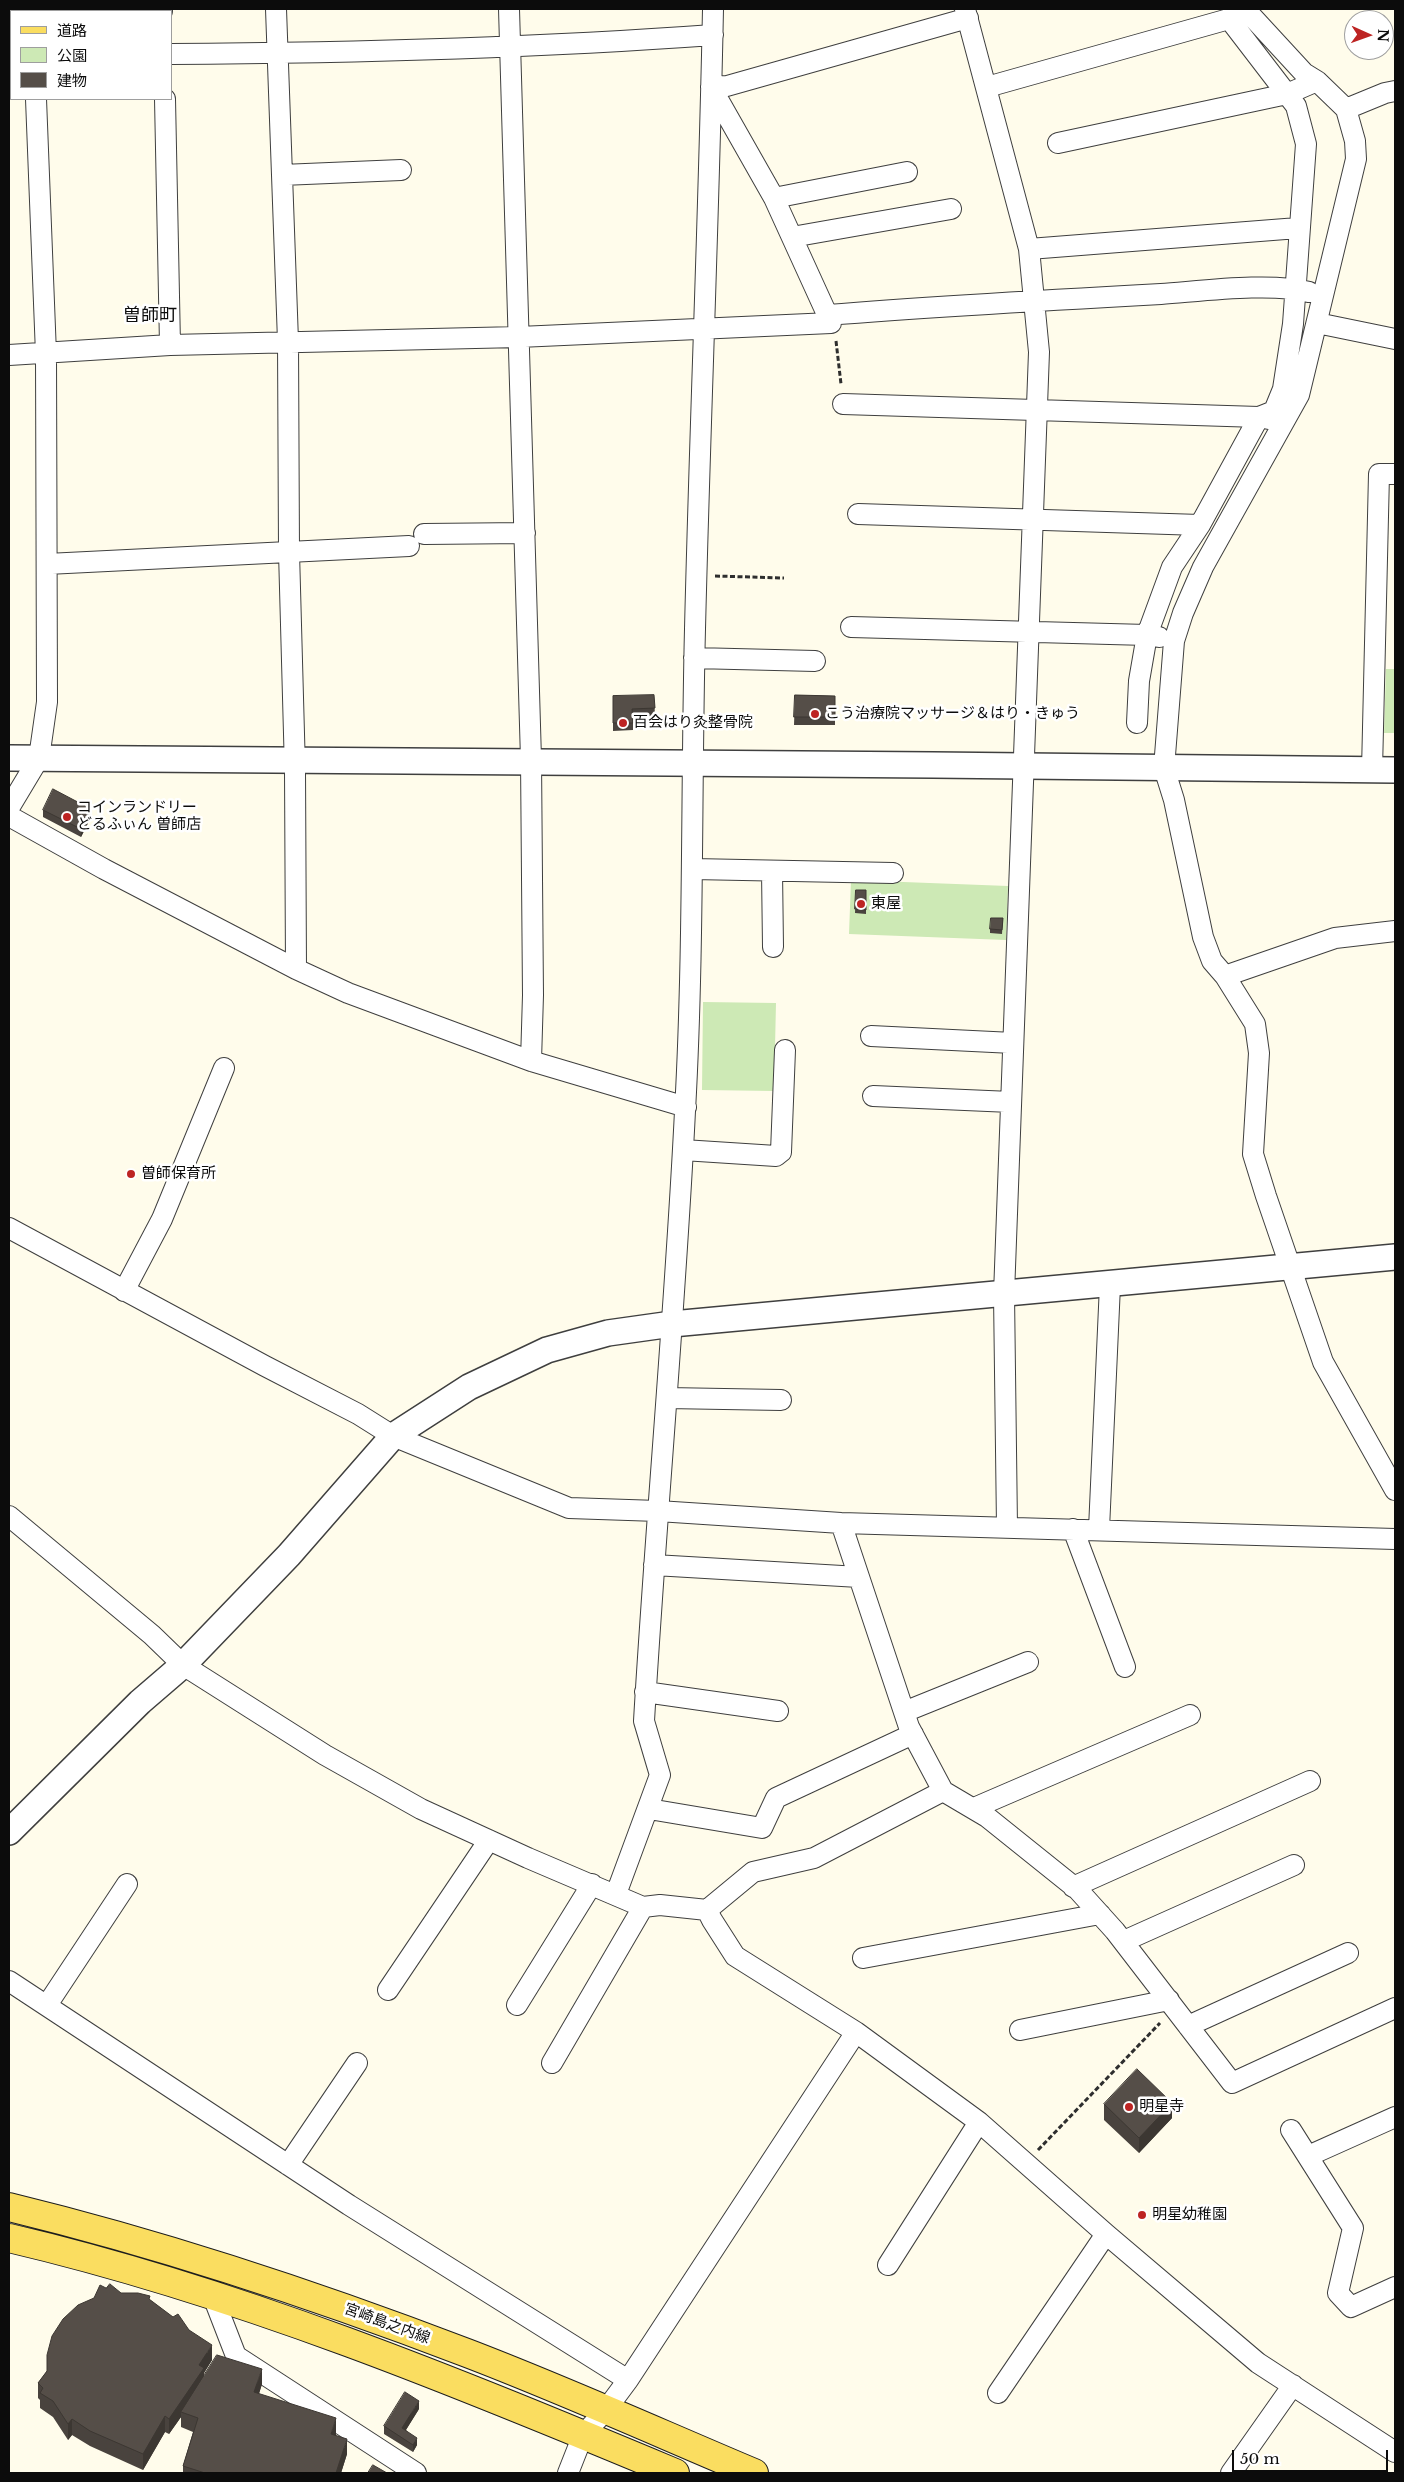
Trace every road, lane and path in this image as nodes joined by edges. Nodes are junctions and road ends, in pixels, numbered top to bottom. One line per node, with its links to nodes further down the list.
1 (276, 9): 8 (street)
2 (510, 9): 7 (street)
3 (714, 9): 6 (street)
4 (967, 14): 11 (street); 12 (street)
5 (1241, 14): 10 (street); 12 (street); 14 (street)
6 (713, 35): 7 (street); 11 (street)
7 (510, 46): 8 (street); 33 (street)
8 (277, 53): 9 (street); 21 (street)
9 (172, 54)
10 (1317, 81): 14 (street); 17 (street)
11 (711, 87): 22 (street); 32 (street)
12 (987, 87): 26 (street)
13 (1395, 91): 17 (street)
14 (1287, 94): 18 (street); 24 (street)
15 (36, 100): 37 (street)
16 (165, 100): 36 (street)
17 (1346, 109): 28 (street)
18 (1058, 143)
19 (400, 170): 21 (street)
20 (907, 172): 22 (street)
21 (282, 175): 35 (street)
22 (774, 198): 25 (street)
23 (952, 209): 25 (street)
24 (1298, 228): 26 (street); 27 (street)
25 (792, 236): 30 (street)
26 (1029, 249): 29 (street)
27 (1296, 289): 28 (street); 29 (street); 41 (street)
28 (1323, 296): 31 (street)
29 (1036, 300): 30 (street); 40 (street)
30 (829, 319): 32 (street); 39 (path)
31 (1317, 323): 34 (street); 42 (street)
32 (706, 328): 33 (street); 50 (street)
33 (519, 337): 35 (street); 47 (street)
34 (1395, 339)
35 (288, 341): 36 (street); 48 (street)
36 (170, 345): 37 (street)
37 (46, 354): 38 (street); 49 (street)
38 (9, 355)
39 (843, 404): 40 (street)
40 (1037, 410): 41 (street); 45 (street)
41 (1259, 417): 42 (street); 46 (street)
42 (1283, 424): 55 (street)
43 (1395, 474): 66 (street)
44 (858, 514): 45 (street)
45 (1033, 518): 46 (street); 53 (street)
46 (1200, 525): 54 (street)
47 (525, 533): 48 (street); 62 (street)
48 (289, 552): 49 (street); 61 (street)
49 (47, 564): 60 (street)
50 (696, 575): 51 (path); 56 (street)
51 (784, 578)
52 (851, 627): 53 (street)
53 (1029, 632): 54 (street); 64 (street)
54 (1147, 635): 55 (street); 58 (street)
55 (1174, 641): 65 (street)
56 (694, 658): 57 (street); 63 (street)
57 (815, 661)
58 (1137, 723)
59 (9, 758): 60 (street)
60 (39, 758): 61 (street); 67 (street)
61 (295, 758): 62 (street); 74 (street)
62 (531, 759): 63 (street); 79 (street)
63 (692, 764): 64 (street); 69 (street)
64 (1024, 765): 65 (street); 77 (street)
65 (1164, 768): 66 (street); 75 (street)
66 (1384, 770)
67 (9, 808)
68 (9, 816): 74 (street)
69 (693, 869): 70 (street); 83 (street)
70 (772, 871): 71 (street); 73 (street)
71 (893, 873)
72 (1395, 930): 75 (street)
73 (772, 948)
74 (296, 969): 79 (street)
75 (1225, 976): 87 (street)
76 (871, 1036): 77 (street)
77 (1013, 1043): 82 (street)
78 (785, 1050): 84 (street)
79 (531, 1061): 83 (street)
80 (224, 1068): 89 (street)
81 (873, 1096): 82 (street)
82 (1011, 1102): 90 (street)
83 (686, 1107): 84 (street)
84 (683, 1150): 91 (street)
85 (9, 1228): 89 (street)
86 (1395, 1257): 87 (street)
87 (1290, 1268): 88 (street); 95 (street)
88 (1110, 1285): 90 (street); 101 (street)
89 (124, 1291): 94 (street)
90 (1004, 1294): 91 (street); 99 (street)
91 (672, 1324): 92 (street); 94 (street)
92 (667, 1398): 93 (street); 96 (street)
93 (781, 1400)
94 (393, 1436): 96 (street); 106 (street)
95 (1395, 1490)
96 (658, 1511): 98 (street); 103 (street)
97 (9, 1516): 106 (street)
98 (842, 1523): 99 (street); 104 (street)
99 (1007, 1528): 100 (street)
100 (1073, 1529): 101 (street); 107 (street)
101 (1099, 1529): 102 (street)
102 (1395, 1538)
103 (654, 1565): 104 (street); 108 (street)
104 (859, 1577): 110 (street)
105 (1028, 1662): 110 (street)
106 (183, 1665): 117 (street); 118 (street)
107 (1125, 1667)
108 (645, 1692): 109 (street); 116 (street)
109 (778, 1711)
110 (904, 1712): 112 (street)
111 (1190, 1715): 115 (street)
112 (913, 1734): 114 (street); 116 (street)
113 (1310, 1781): 122 (street)
114 (943, 1791): 115 (street); 125 (street)
115 (974, 1808): 122 (street)
116 (649, 1809): 123 (street)
117 (9, 1832)
118 (490, 1840): 121 (street); 131 (street)
119 (1294, 1865): 127 (street)
120 (127, 1884): 134 (street)
121 (592, 1884): 123 (street); 132 (street)
122 (1073, 1886): 126 (street)
123 (616, 1894): 124 (street)
124 (643, 1907): 125 (street); 140 (street)
125 (707, 1910): 138 (street)
126 (1100, 1914): 127 (street); 129 (street)
127 (1124, 1942): 133 (street)
128 (1348, 1953): 136 (street)
129 (863, 1958)
130 (9, 1981): 134 (street)
131 (388, 1990)
132 (517, 2004)
133 (1172, 2004): 136 (street); 137 (street); 145 (path)
134 (46, 2005): 146 (street)
135 (1395, 2008): 136 (street)
136 (1188, 2026)
137 (1020, 2030)
138 (856, 2032): 142 (street); 153 (street)
139 (357, 2063): 146 (street)
140 (552, 2063)
141 (1395, 2117): 144 (street)
142 (979, 2122): 145 (street); 150 (street)
143 (1292, 2130): 144 (street)
144 (1308, 2156): 151 (street)
145 (1026, 2163): 148 (street)
146 (288, 2165): 153 (street)
147 (9, 2207): 156 (main road, 宮崎島之内線)
148 (1106, 2234): 154 (street); 155 (street)
149 (9, 2238): 152 (main road, 宮崎島之内線)
150 (888, 2264)
151 (1395, 2288)
152 (212, 2294): 157 (main road, 宮崎島之内線); 159 (street)
153 (628, 2380): 156 (street)
154 (1293, 2385): 158 (street); 163 (street)
155 (998, 2393)
156 (605, 2411): 157 (street); 162 (main road, 宮崎島之内線)
157 (583, 2435): 160 (street); 161 (main road, 宮崎島之内線)
158 (1395, 2452)
159 (416, 2473)
160 (568, 2473)
161 (675, 2473)
162 (754, 2473)
163 (1231, 2473)

